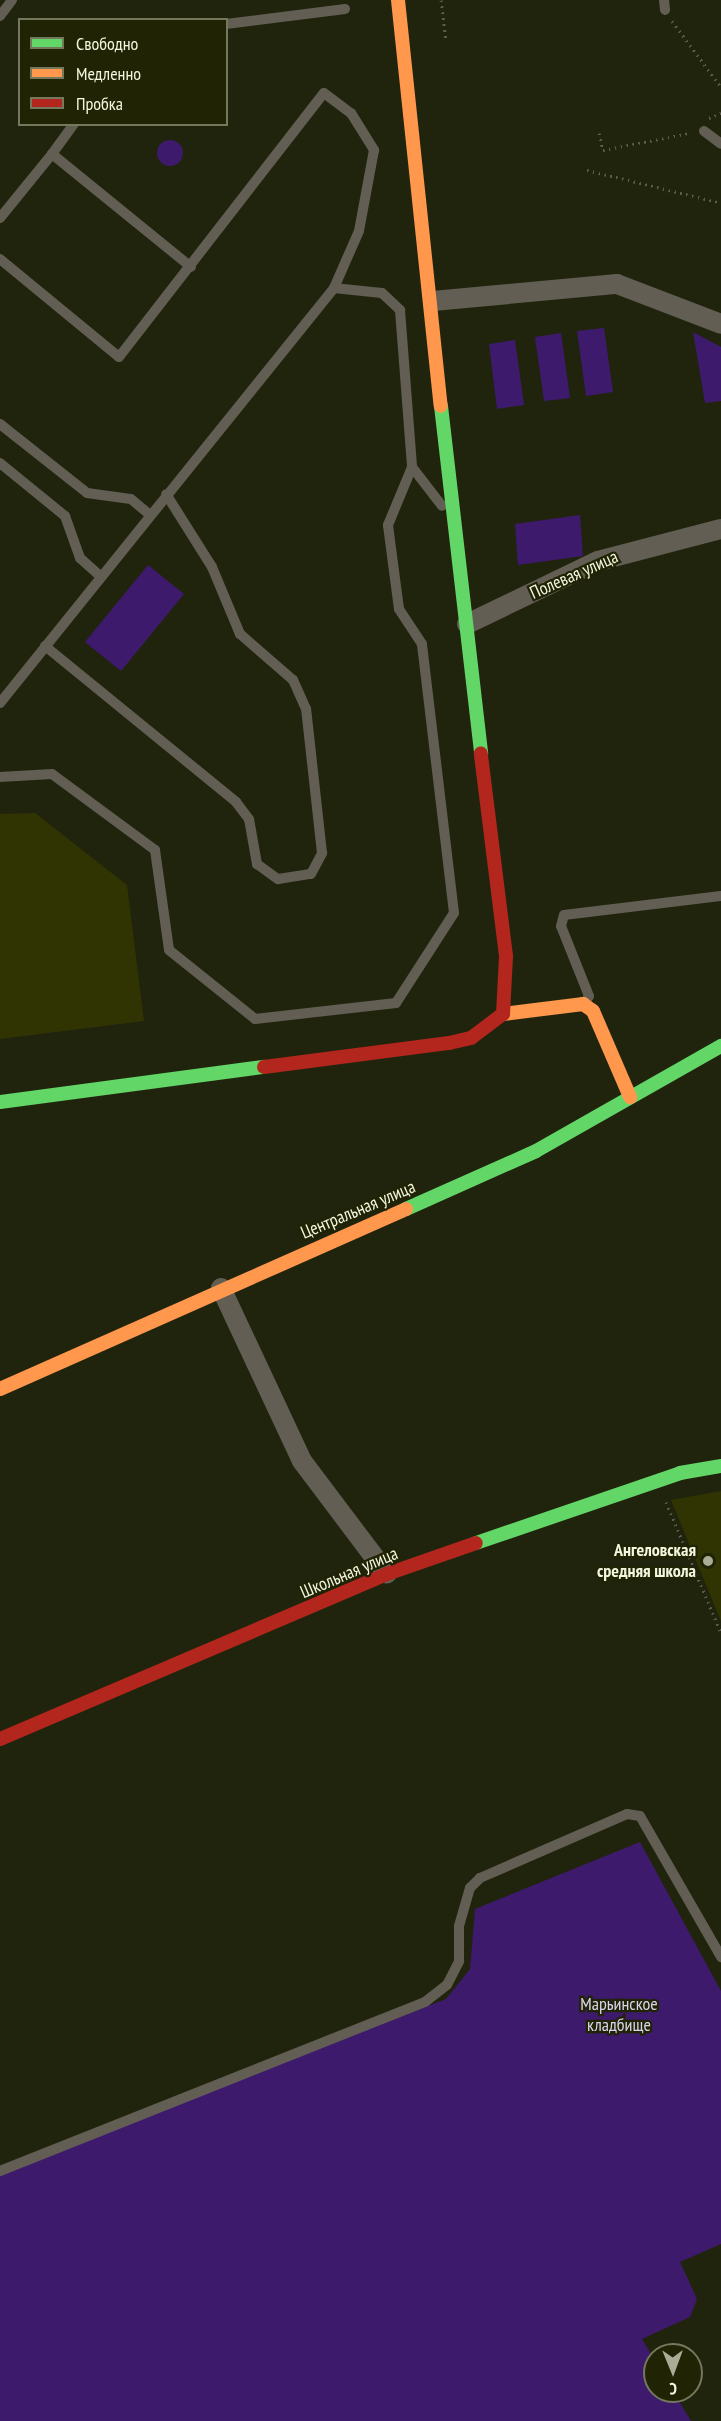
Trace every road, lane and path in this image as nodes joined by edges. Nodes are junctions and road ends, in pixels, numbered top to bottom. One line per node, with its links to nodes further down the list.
1 (12, 0): 6 (lane)
2 (398, 0): 22 (street)
3 (441, 0): 8 (path)
4 (664, 5): 9 (path)
5 (345, 9): 7 (lane)
6 (0, 16)
7 (228, 24)
8 (446, 39)
9 (721, 87)
10 (721, 113): 12 (path)
11 (73, 126): 15 (lane)
12 (704, 131): 13 (path); 14 (lane)
13 (599, 133)
14 (721, 144)
15 (52, 154): 18 (lane); 20 (lane)
16 (587, 170): 17 (path)
17 (721, 204)
18 (0, 219)
19 (0, 259): 20 (lane)
20 (191, 267): 21 (lane)
21 (334, 288): 26 (lane); 27 (lane)
22 (433, 301): 23 (street); 29 (street)
23 (720, 320)
24 (0, 424): 28 (lane)
25 (0, 463): 31 (lane)
26 (412, 467): 29 (lane); 35 (lane)
27 (166, 494): 28 (lane); 33 (lane)
28 (149, 514): 31 (lane)
29 (452, 518): 32 (street)
30 (721, 529): 32 (street, Полевая улица)
31 (100, 576): 33 (lane)
32 (467, 624): 38 (street)
33 (45, 646): 34 (lane)
34 (0, 703)
35 (0, 777)
36 (721, 896): 37 (lane)
37 (583, 1004): 38 (street); 40 (street)
38 (502, 1014): 41 (street)
39 (721, 1046): 40 (street, Центральная улица)
40 (630, 1097): 42 (street, Центральная улица)
41 (0, 1102)
42 (221, 1288): 43 (street, Центральная улица); 46 (street)
43 (0, 1389)
44 (721, 1466): 45 (street, Школьная улица)
45 (658, 1481): 46 (street, Школьная улица); 47 (path)
46 (387, 1574): 48 (street, Школьная улица)
47 (721, 1633)
48 (0, 1739)
49 (721, 1957): 50 (lane)
50 (0, 2171)

